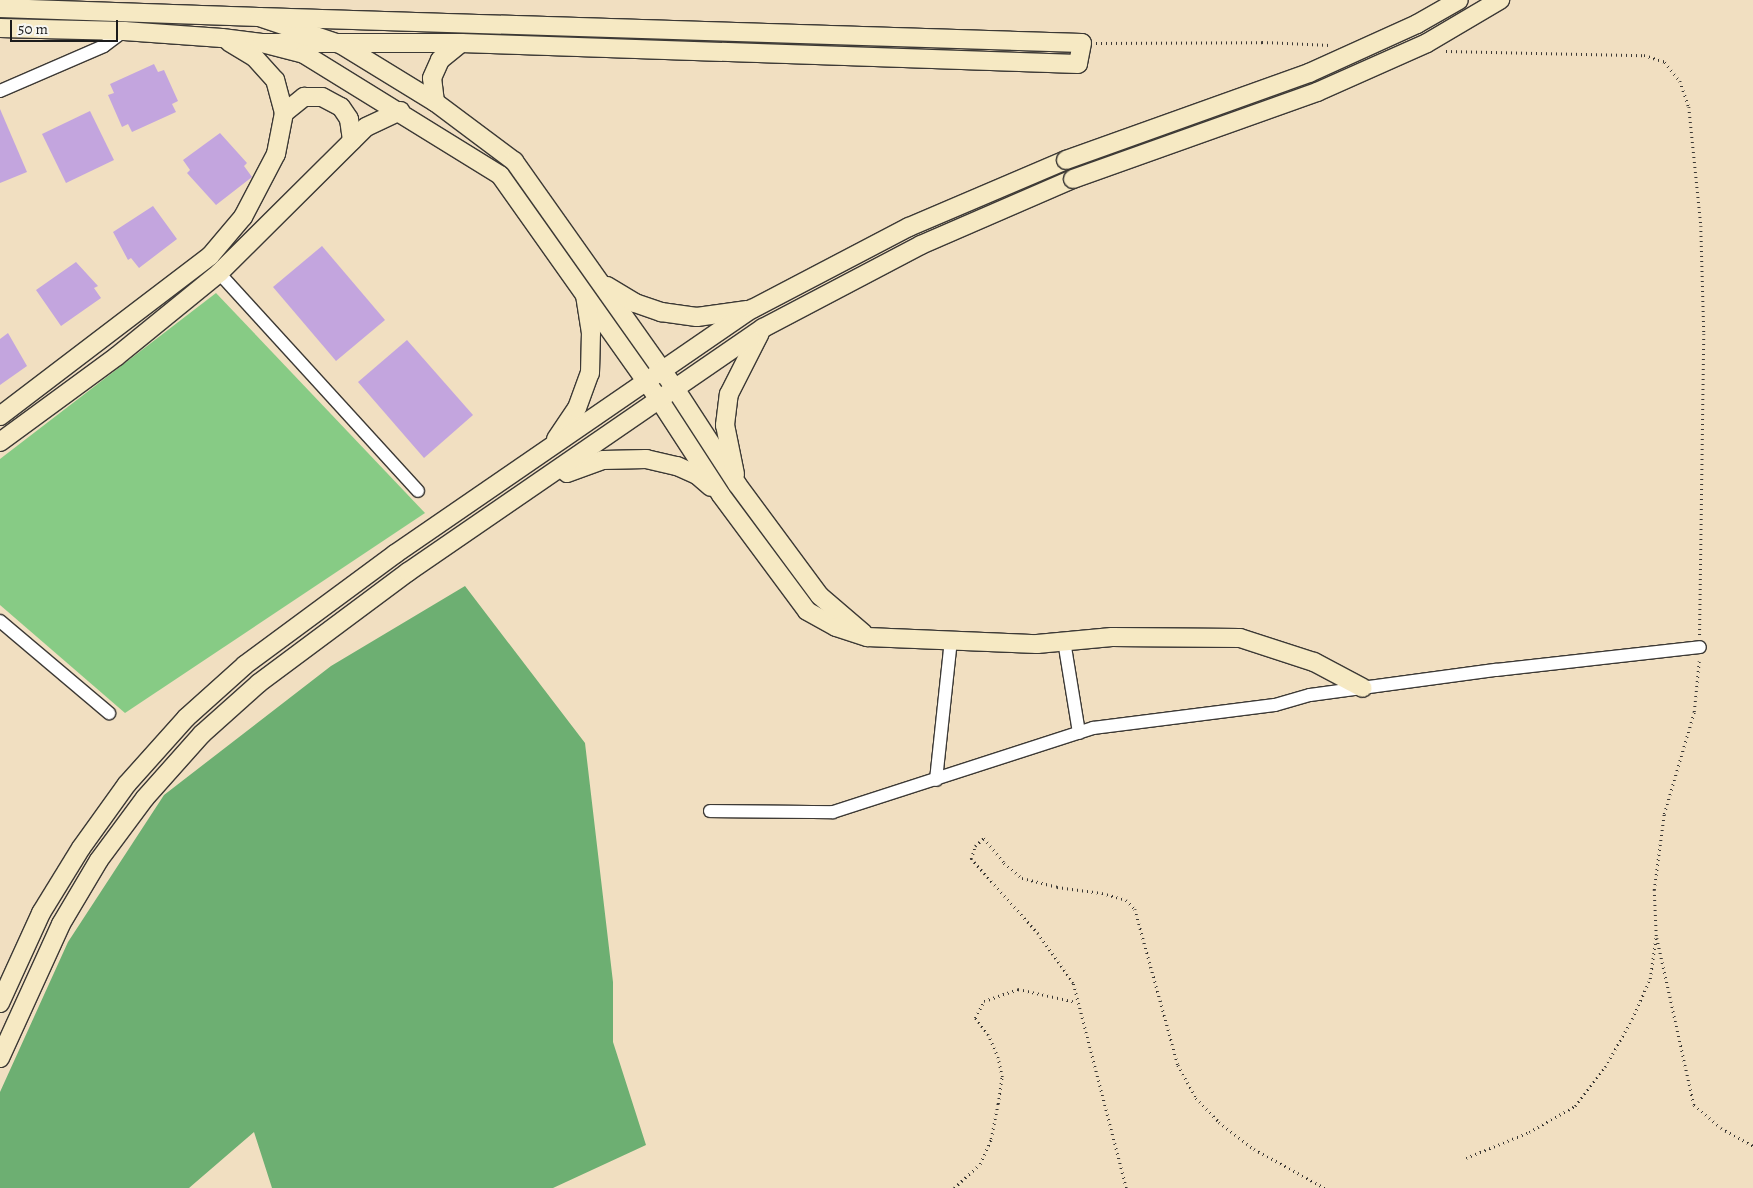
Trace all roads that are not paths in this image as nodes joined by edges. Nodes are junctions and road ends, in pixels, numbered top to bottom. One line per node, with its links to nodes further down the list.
1 (1459, 0): 19 (street, bridge)
2 (1500, 0): 20 (street, bridge)
3 (0, 8): 4 (street)
4 (259, 17): 9 (street); 10 (street)
5 (0, 28): 6 (street)
6 (124, 31): 7 (street); 11 (street)
7 (222, 38): 8 (street); 14 (street)
8 (262, 43): 10 (street); 13 (street)
9 (461, 44): 10 (street); 12 (street)
10 (342, 45): 12 (street)
11 (0, 90)
12 (435, 102): 17 (street)
13 (400, 111): 15 (street); 18 (street)
14 (284, 113): 15 (street); 25 (street)
15 (352, 141): 16 (street)
16 (220, 273): 26 (street); 30 (street)
17 (602, 283): 19 (street); 21 (street)
18 (584, 291): 22 (street); 27 (street)
19 (752, 309): 21 (street)
20 (763, 328): 23 (street); 29 (street)
21 (662, 370): 22 (street); 23 (street)
22 (646, 381): 24 (street); 27 (street)
23 (676, 390): 24 (street); 29 (street)
24 (660, 401): 28 (street); 31 (street)
25 (0, 416)
26 (0, 442)
27 (551, 446): 42 (street)
28 (540, 482): 31 (street); 43 (street)
29 (737, 484): 33 (street)
30 (418, 491)
31 (720, 495): 33 (street)
32 (0, 621): 38 (street)
33 (868, 637): 34 (street)
34 (951, 640): 35 (street); 40 (street)
35 (1064, 641): 37 (street); 39 (street)
36 (1700, 647): 37 (street)
37 (1363, 688): 39 (street)
38 (109, 713)
39 (1080, 733): 40 (street)
40 (936, 780): 41 (street)
41 (710, 811)
42 (0, 1003)
43 (0, 1058)

